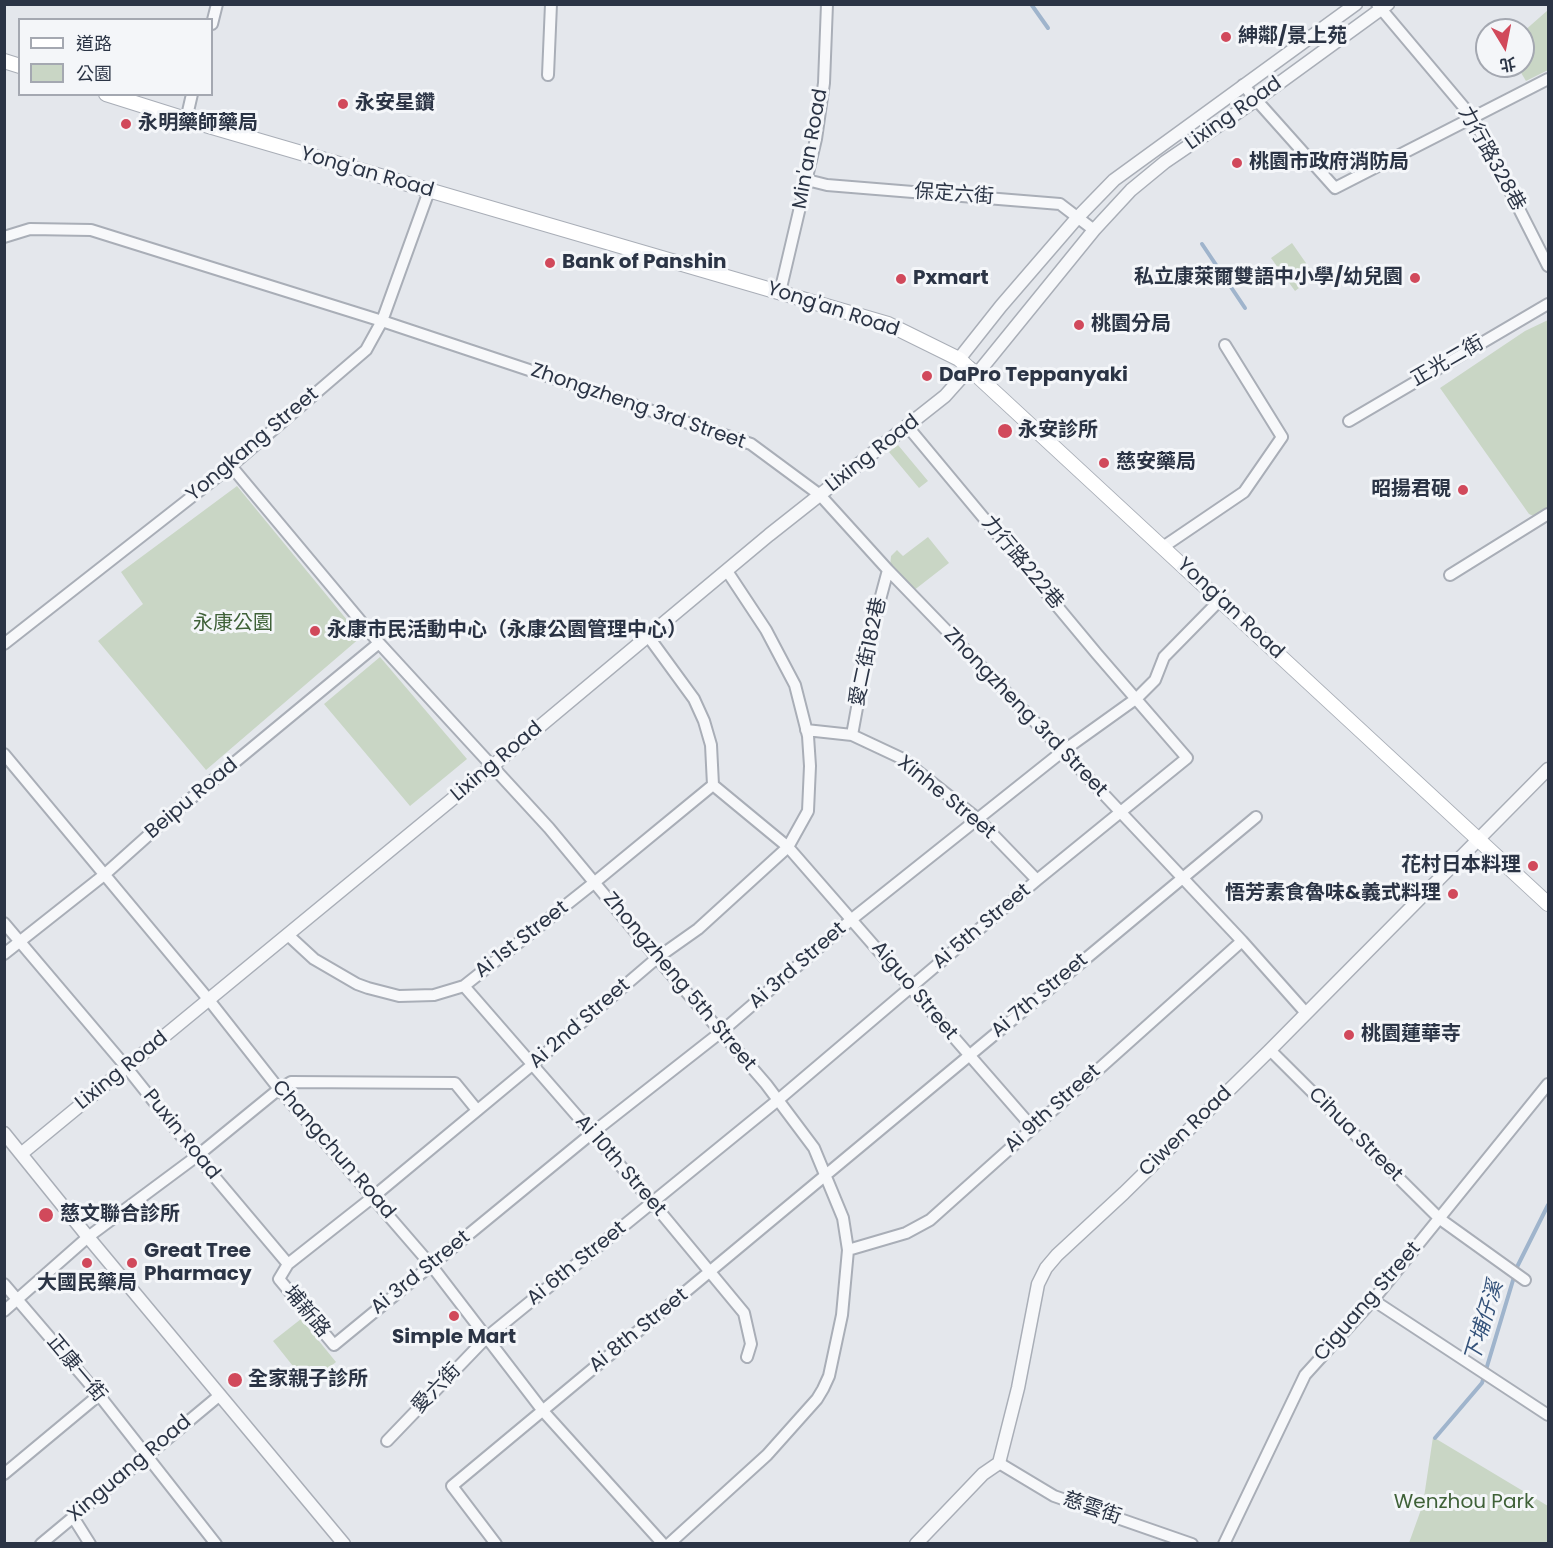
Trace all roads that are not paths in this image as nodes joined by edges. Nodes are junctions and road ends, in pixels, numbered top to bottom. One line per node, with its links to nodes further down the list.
1 (217, 4): 6 (street)
2 (551, 4): 7 (street)
3 (827, 4): 15 (street, Min'an Road)
4 (1356, 4): 9 (street, Lixing Road)
5 (1382, 6): 12 (street, Lixing Road); 13 (street, 力行路328巷)
6 (213, 20)
7 (548, 75)
8 (1548, 79): 13 (street)
9 (1244, 85): 12 (street); 17 (street, Lixing Road)
10 (112, 96): 14 (main road, Yong'an Road)
11 (192, 96): 14 (street)
12 (1256, 100): 13 (street); 18 (street, Lixing Road)
13 (1473, 118): 20 (street, 力行路328巷)
14 (186, 120): 16 (main road, Yong'an Road)
15 (807, 180): 17 (street, 保定六街); 21 (street, Min'an Road)
16 (429, 191): 21 (main road, Yong'an Road); 23 (street, Yongkang Street)
17 (1077, 218): 18 (street, 保定六街); 25 (street, Lixing Road)
18 (1094, 230): 25 (street, Lixing Road)
19 (4, 237): 23 (street, Zhongzheng 3rd Street)
20 (1548, 266)
21 (780, 292): 25 (main road, Yong'an Road)
22 (1548, 304): 26 (street, 正光二街)
23 (382, 321): 28 (street, Yongkang Street); 29 (street, Zhongzheng 3rd Street)
24 (1225, 345): 31 (street)
25 (969, 367): 27 (street, Lixing Road); 31 (main road, Yong'an Road)
26 (1349, 421)
27 (908, 427): 29 (street, Lixing Road); 39 (street, 力行路222巷)
28 (231, 466): 37 (street, Zhongzheng 5th Street); 38 (street, Yongkang Street)
29 (820, 495): 32 (street, Zhongzheng 3rd Street); 33 (street, Lixing Road)
30 (1548, 514): 34 (street)
31 (1162, 547): 35 (main road, Yong'an Road)
32 (888, 570): 41 (street, 愛二街182巷); 42 (street, Zhongzheng 3rd Street)
33 (727, 571): 36 (street, Lixing Road); 40 (street, Ai 2nd Street)
34 (1450, 575)
35 (1220, 600): 39 (street, Ai 3rd Street); 51 (main road, Yong'an Road)
36 (648, 636): 45 (street, Lixing Road); 47 (street)
37 (379, 643): 45 (street, Zhongzheng 5th Street); 53 (street, Beipu Road)
38 (4, 644)
39 (1137, 698): 42 (street, Ai 3rd Street); 44 (street, 力行路222巷)
40 (806, 730): 41 (street, Xinhe Street); 52 (street, Ai 2nd Street)
41 (852, 735): 50 (street, Xinhe Street)
42 (1063, 752): 48 (street, Zhongzheng 3rd Street); 50 (street, Ai 3rd Street)
43 (4, 754): 53 (street, Changchun Road)
44 (1187, 758): 48 (street, Ai 5th Street)
45 (492, 767): 56 (street, Zhongzheng 5th Street); 60 (street, Lixing Road)
46 (1548, 769): 51 (street, Ciwen Road)
47 (713, 785): 52 (street, Aiguo Street); 56 (street, Ai 1st Street)
48 (1120, 812): 54 (street, Zhongzheng 3rd Street); 55 (street, Ai 5th Street)
49 (1256, 817): 54 (street, Ai 7th Street)
50 (978, 819): 55 (street, Xinhe Street); 58 (street, Ai 3rd Street)
51 (1479, 839): 57 (main road, Yong'an Road); 68 (street, Ciwen Road)
52 (788, 847): 58 (street, Aiguo Street); 64 (street, Ai 2nd Street)
53 (104, 875): 62 (street, Beipu Road); 67 (street, Changchun Road)
54 (1182, 878): 61 (street, Zhongzheng 3rd Street); 71 (street, Ai 7th Street)
55 (1037, 880): 66 (street, Ai 5th Street)
56 (595, 882): 64 (street, Zhongzheng 5th Street); 65 (street, Ai 1st Street)
57 (1548, 904)
58 (852, 919): 66 (street, Aiguo Street); 69 (street, Ai 3rd Street)
59 (4, 923): 62 (street, Puxin Road)
60 (288, 935): 65 (street, Ai 1st Street); 67 (street, Lixing Road)
61 (1242, 940): 68 (street, Zhongzheng 3rd Street); 78 (street, Ai 9th Street)
62 (19, 941): 63 (street, Beipu Road); 73 (street, Puxin Road)
63 (4, 954)
64 (657, 958): 69 (street, Zhongzheng 5th Street); 72 (street, Ai 2nd Street)
65 (464, 986): 72 (street, Ai 10th Street)
66 (912, 987): 71 (street, Aiguo Street); 76 (street, Ai 5th Street)
67 (209, 1000): 73 (street, Lixing Road); 75 (street, Changchun Road)
68 (1305, 1013): 70 (street, Ciwen Road)
69 (721, 1032): 76 (street, Zhongzheng 5th Street); 80 (street, Ai 3rd Street)
70 (1270, 1050): 86 (street, Cihua Street); 107 (street, Ciwen Road)
71 (969, 1056): 78 (street, Aiguo Street); 83 (street, Ai 7th Street)
72 (532, 1065): 77 (street, Ai 2nd Street); 80 (street, Ai 10th Street)
73 (128, 1068): 81 (street, Lixing Road); 82 (street, Puxin Road)
74 (1548, 1084): 86 (street, Ciguang Street)
75 (279, 1089): 77 (street); 82 (street); 84 (street, Changchun Road)
76 (778, 1100): 83 (street, Zhongzheng 5th Street); 85 (street, Ai 6th Street)
77 (477, 1110): 84 (street, Ai 2nd Street)
78 (1032, 1127): 88 (street, Ai 9th Street)
79 (4, 1133): 81 (street)
80 (591, 1134): 85 (street, Ai 10th Street); 90 (street, Ai 3rd Street)
81 (21, 1154): 87 (street)
82 (197, 1156): 87 (street); 89 (street, Puxin Road)
83 (826, 1176): 88 (street, Zhongzheng 5th Street); 91 (street, Ai 8th Street)
84 (373, 1197): 89 (street, Ai 2nd Street); 90 (street, Changchun Road)
85 (652, 1202): 91 (street, Ai 10th Street); 98 (street, Ai 6th Street)
86 (1440, 1219): 92 (street, Cihua Street); 96 (street, Ciguang Street)
87 (88, 1237): 95 (street); 102 (street)
88 (848, 1250): 116 (street, Zhongzheng 5th Street)
89 (288, 1264): 93 (street, Ai 2nd Street)
90 (431, 1265): 98 (street, Changchun Road); 99 (street, Ai 3rd Street)
91 (711, 1272): 100 (street, Ai 10th Street); 103 (street, Ai 8th Street)
92 (1522, 1278)
93 (279, 1279): 99 (street, 埔新路)
94 (4, 1284): 95 (street, 正康一街)
95 (18, 1300): 97 (street); 101 (street, 正康一街)
96 (1373, 1300): 104 (street); 119 (street, Ciguang Street)
97 (4, 1311)
98 (487, 1337): 103 (street, Changchun Road); 105 (street, 愛六街)
99 (334, 1345)
100 (747, 1357)
101 (99, 1395): 106 (street, 正康一街); 108 (street)
102 (220, 1395): 106 (street, Xinguang Road); 113 (street)
103 (543, 1411): 114 (street, Ai 8th Street); 115 (street, Changchun Road)
104 (1548, 1415)
105 (387, 1441)
106 (146, 1456): 109 (street, Xinguang Road); 112 (street, 正康一街)
107 (999, 1463): 117 (street); 118 (street, 慈雲街)
108 (4, 1474)
109 (73, 1517): 110 (street, Xinguang Road); 111 (street)
110 (41, 1544)
111 (90, 1544)
112 (216, 1544)
113 (344, 1544)
114 (496, 1544)
115 (663, 1544)
116 (669, 1544)
117 (916, 1544)
118 (1192, 1544)
119 (1224, 1544)

